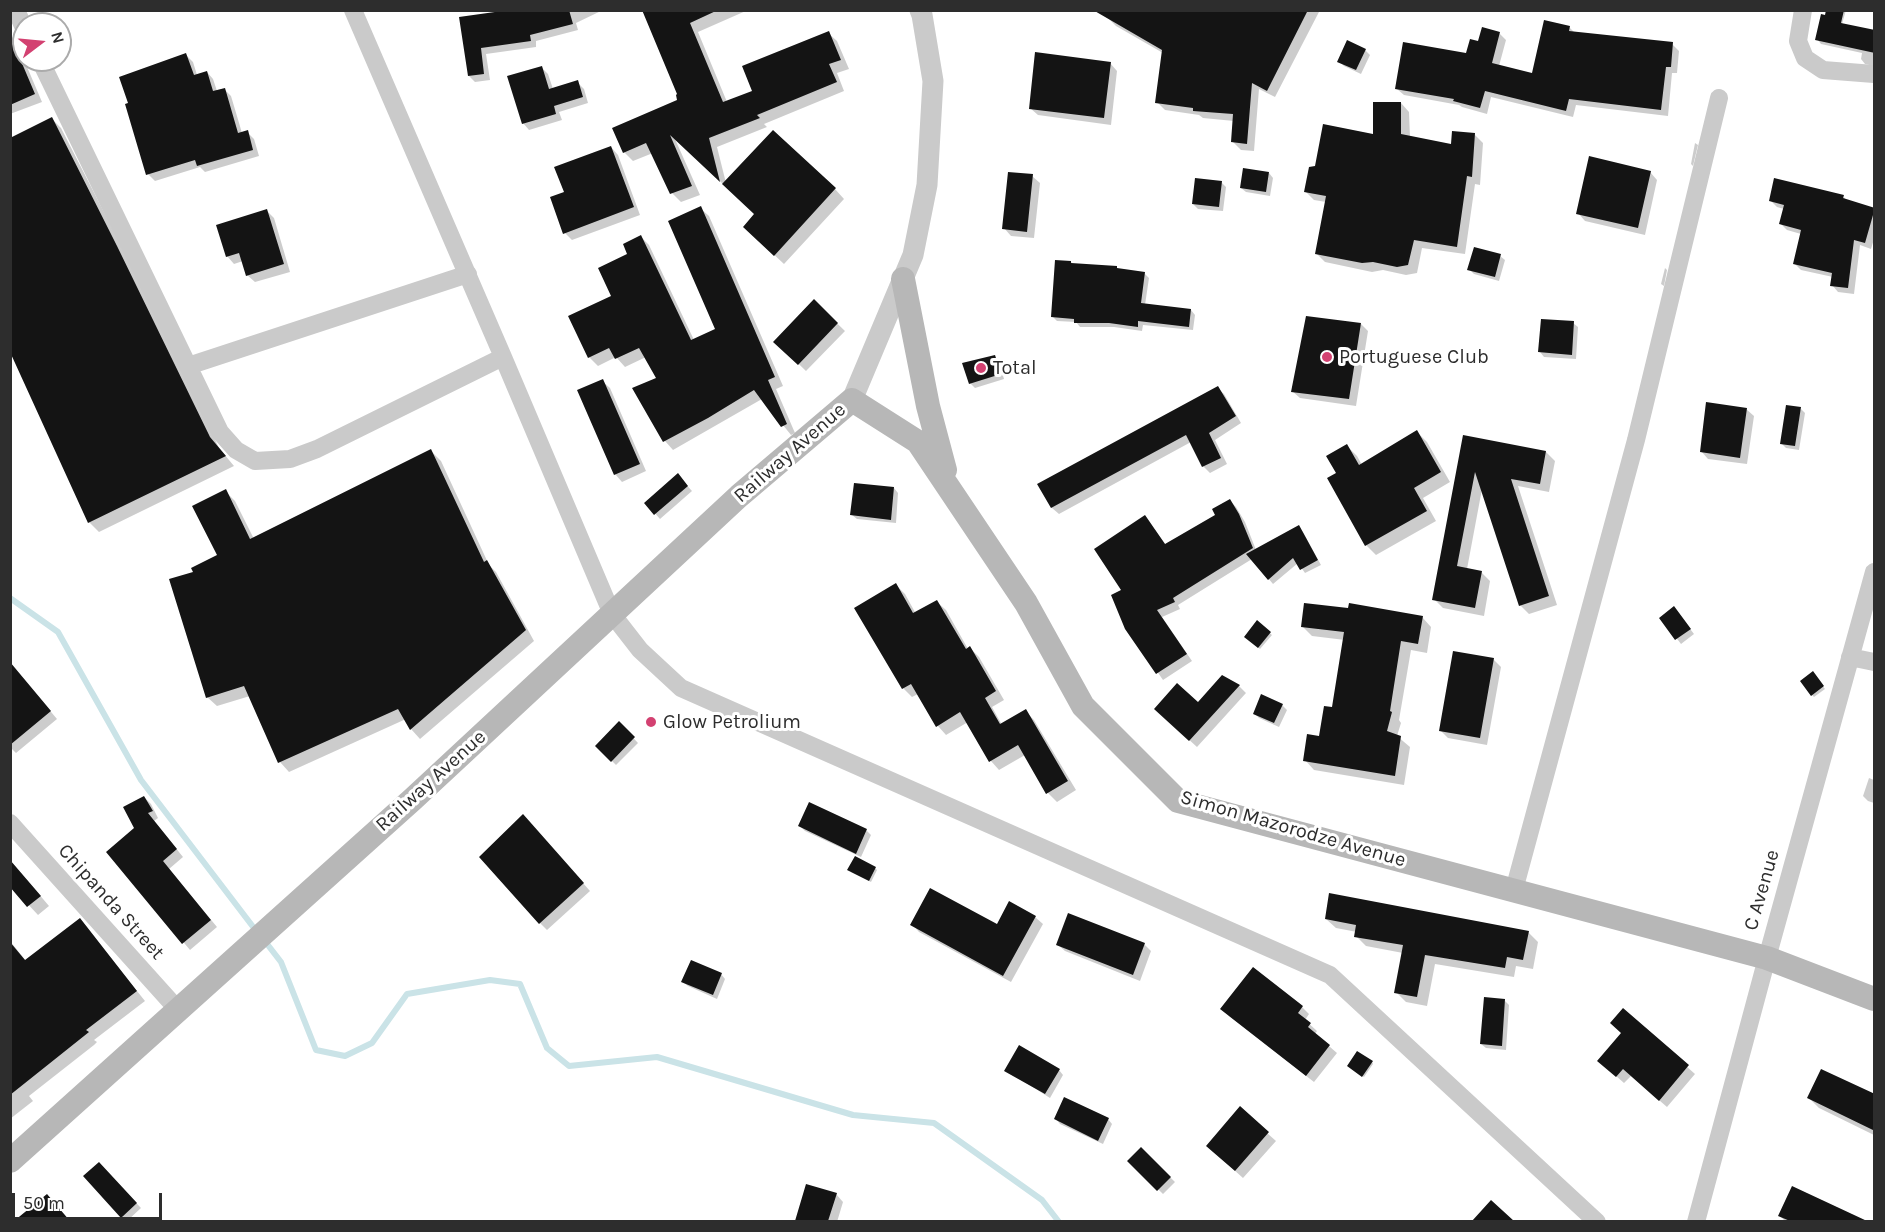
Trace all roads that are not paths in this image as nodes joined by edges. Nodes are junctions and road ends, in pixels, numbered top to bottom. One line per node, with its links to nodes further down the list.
1 (353, 10): 7 (street)
2 (1803, 10): 5 (street)
3 (924, 12): 8 (street)
4 (46, 72): 10 (street)
5 (1875, 74)
6 (1719, 98): 18 (street)
7 (468, 274): 9 (street); 10 (street)
8 (903, 279): 11 (street); 12 (main road)
9 (503, 357): 10 (street); 14 (street)
10 (188, 366)
11 (852, 400): 12 (main road, Simon Mazorodze Avenue); 14 (main road, Railway Avenue)
12 (949, 487): 18 (main road, Simon Mazorodze Avenue)
13 (1875, 572): 15 (street, C Avenue)
14 (612, 614): 21 (main road, Railway Avenue); 23 (street)
15 (1850, 657): 16 (street); 19 (street, C Avenue)
16 (1875, 662)
17 (10, 823): 21 (street, Chipanda Street)
18 (1514, 890): 19 (main road, Simon Mazorodze Avenue)
19 (1767, 958): 20 (main road, Simon Mazorodze Avenue); 24 (street, C Avenue)
20 (1875, 999)
21 (179, 1011): 22 (main road, Railway Avenue)
22 (10, 1161)
23 (1597, 1221)
24 (1696, 1221)

